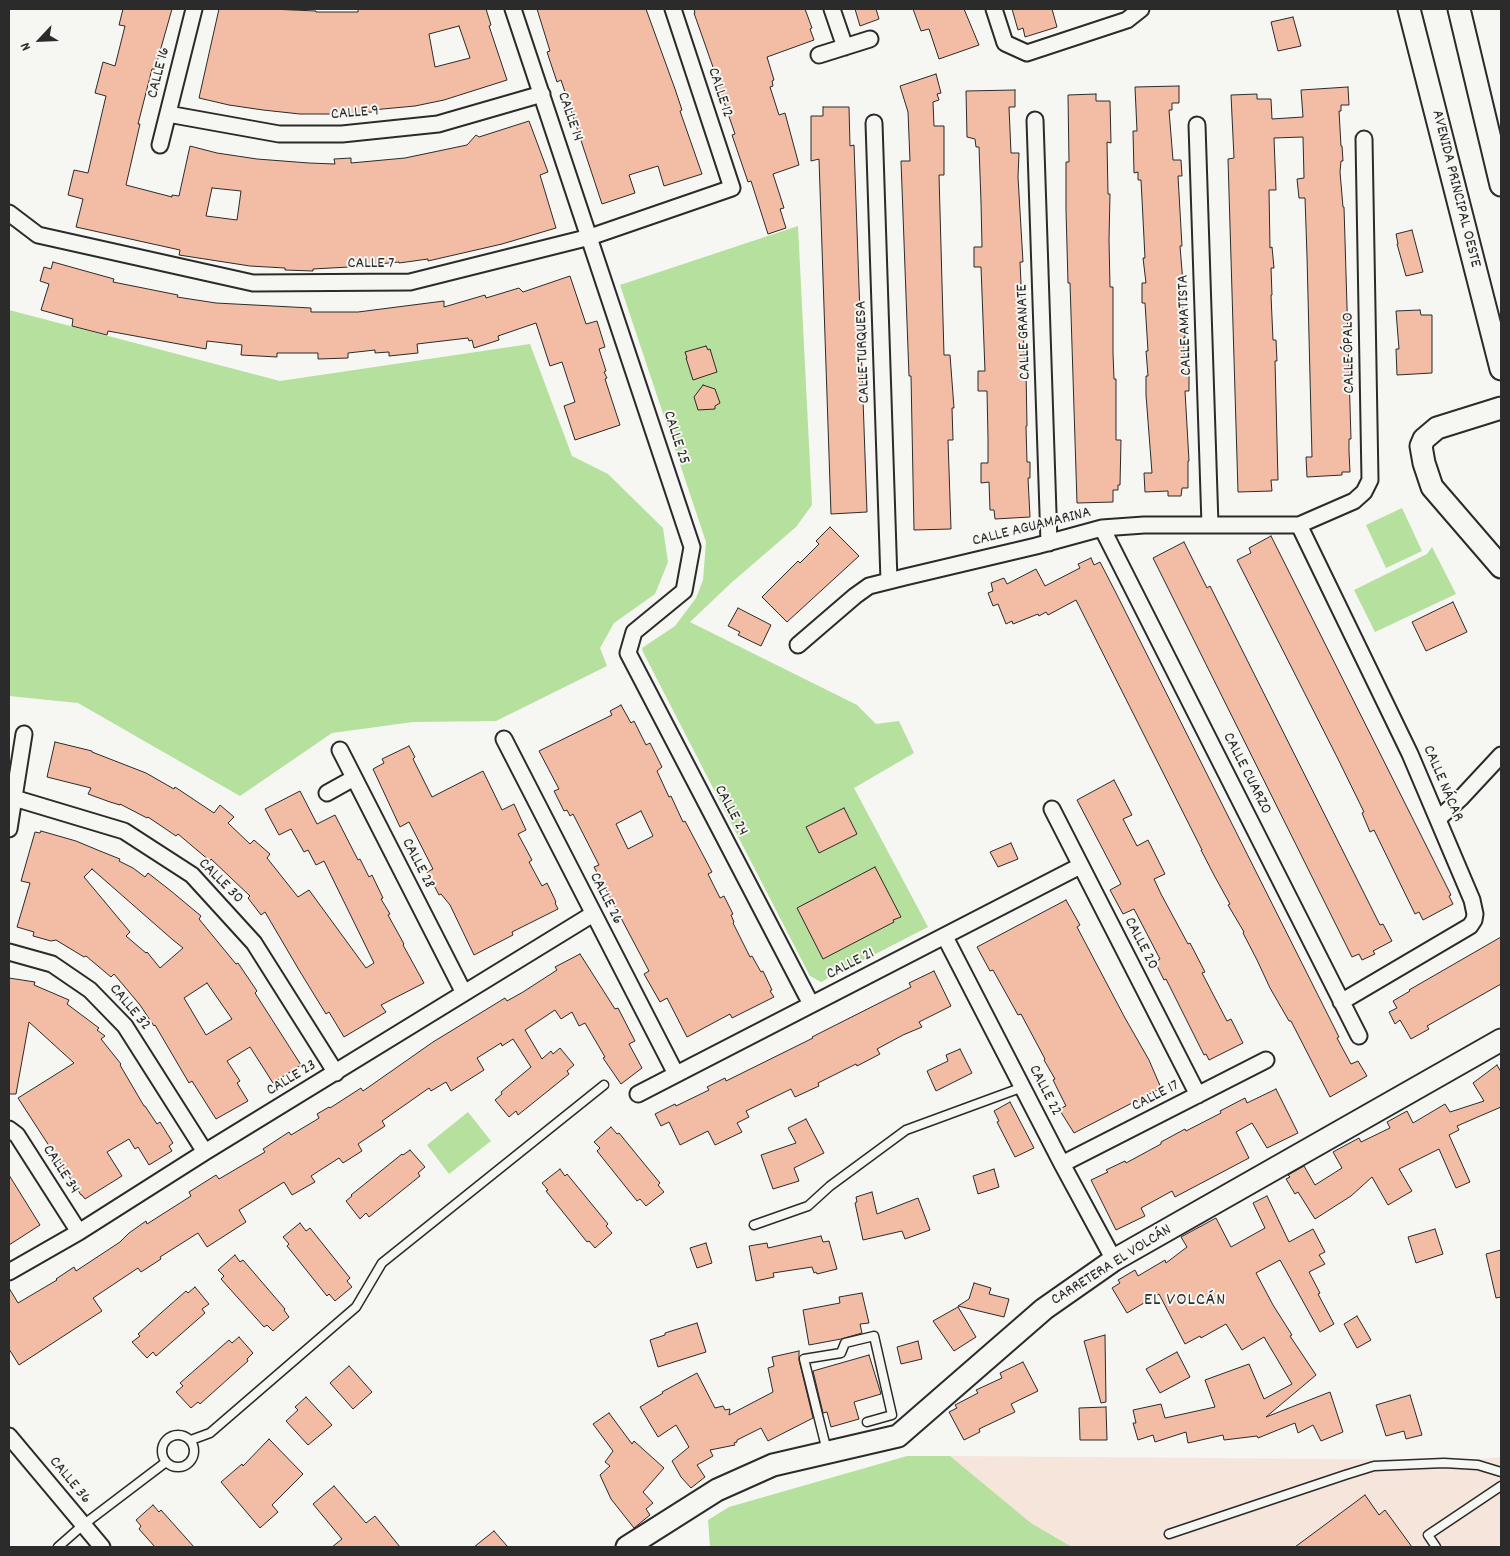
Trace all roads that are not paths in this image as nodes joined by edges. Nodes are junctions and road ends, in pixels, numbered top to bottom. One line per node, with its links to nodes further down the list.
1 (194, 9): 13 (street, CALLE 16)
2 (513, 9): 12 (street, CALLE 14)
3 (672, 9): 20 (street, CALLE 12)
4 (832, 9): 10 (street)
5 (994, 9): 6 (street)
6 (1141, 9)
7 (1409, 9): 23 (street, AVENIDA PRINCIPAL OESTE)
8 (1459, 9): 19 (street)
9 (870, 39): 10 (street)
10 (845, 47): 11 (street)
11 (819, 55)
12 (542, 94): 13 (street, CALLE 9); 22 (street, CALLE 14)
13 (168, 114): 18 (street, CALLE 16)
14 (1035, 120): 28 (street, CALLE GRANATE)
15 (874, 123): 30 (street, CALLE TURQUESA)
16 (1197, 125): 25 (street, CALLE AMATISTA)
17 (1364, 139): 26 (street, CALLE ÓPALO)
18 (160, 145)
19 (1501, 185)
20 (732, 188): 22 (street, CALLE 7)
21 (9, 213): 22 (street, CALLE 7)
22 (590, 236): 31 (street, CALLE 25)
23 (1501, 369)
24 (1501, 408): 29 (street)
25 (1210, 524): 26 (street, CALLE AGUAMARINA); 27 (street, CALLE AGUAMARINA)
26 (1299, 525): 41 (street, CALLE NÁCAR)
27 (1102, 528): 28 (street, CALLE AGUAMARINA); 48 (street, CALLE CUARZO)
28 (1049, 542): 30 (street, CALLE AGUAMARINA)
29 (1501, 567)
30 (890, 581): 32 (street, CALLE AGUAMARINA)
31 (634, 632): 49 (street, CALLE 24)
32 (798, 645)
33 (24, 734): 39 (street)
34 (504, 739): 44 (street, CALLE 26)
35 (340, 750): 37 (street, CALLE 28)
36 (1501, 755): 41 (street)
37 (354, 778): 38 (street); 47 (street, CALLE 28)
38 (327, 793)
39 (14, 798): 42 (street); 53 (street, CALLE 30)
40 (1052, 809): 43 (street, CALLE 20)
41 (1438, 819): 48 (street, CALLE NÁCAR)
42 (9, 829)
43 (1080, 866): 45 (street, CALLE 21); 58 (street, CALLE 20)
44 (593, 914): 47 (street, CALLE 23); 54 (street, CALLE 26)
45 (945, 937): 49 (street, CALLE 21); 56 (street, CALLE 22)
46 (9, 952): 60 (street, CALLE 32)
47 (464, 993): 53 (street, CALLE 23)
48 (1341, 1002): 50 (street, CALLE CUARZO)
49 (811, 1004): 54 (street, CALLE 21)
50 (1359, 1036)
51 (1501, 1040): 64 (street, CARRETERA EL VOLCÁN)
52 (1266, 1060): 58 (street, CALLE 17)
53 (336, 1073): 60 (street, CALLE 23)
54 (676, 1074): 57 (street, CALLE 21)
55 (604, 1085): 69 (lane)
56 (1023, 1087): 61 (street, CALLE 22); 62 (lane)
57 (638, 1094)
58 (1198, 1095): 61 (street, CALLE 17)
59 (9, 1129): 63 (street, CALLE 34)
60 (205, 1152): 63 (street, CALLE 23)
61 (1062, 1164): 64 (street, CALLE 22)
62 (754, 1225)
63 (79, 1232): 65 (street, CALLE 23)
64 (1114, 1260): 67 (street, CARRETERA EL VOLCÁN)
65 (9, 1272)
66 (868, 1422): 67 (lane)
67 (887, 1427): 70 (street, CARRETERA EL VOLCÁN); 70 (lane)
68 (9, 1436): 74 (street, CALLE 36)
69 (191, 1440): 71 (lane); 71 (lane)
70 (827, 1453): 78 (street, CARRETERA EL VOLCÁN)
71 (166, 1462): 74 (lane)
72 (1501, 1472): 75 (lane)
73 (1501, 1486): 79 (lane)
74 (83, 1525): 76 (lane); 77 (street, CALLE 36)
75 (1169, 1534)
76 (58, 1547)
77 (102, 1547)
78 (627, 1547)
79 (1436, 1547)

